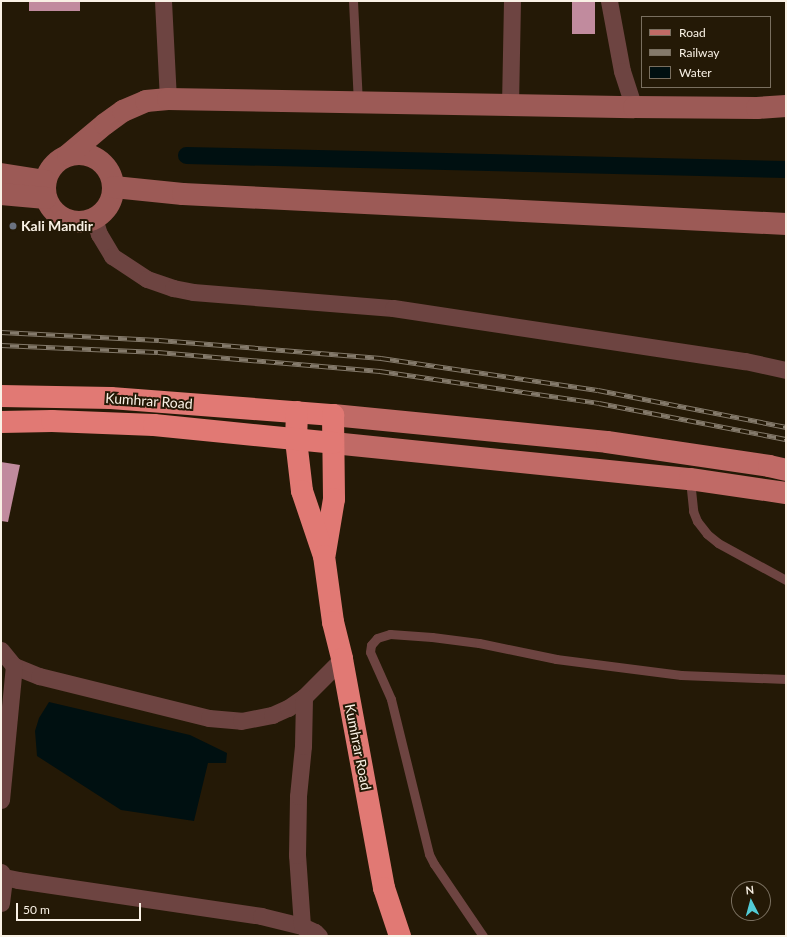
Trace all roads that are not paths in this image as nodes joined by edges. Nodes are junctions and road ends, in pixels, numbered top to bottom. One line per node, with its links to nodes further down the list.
1 (163, 1): 5 (street)
2 (352, 1): 6 (lane)
3 (512, 1): 7 (street)
4 (609, 1): 9 (street)
5 (168, 99): 6 (street); 10 (street)
6 (358, 102): 7 (street)
7 (510, 105): 9 (street)
8 (786, 106): 9 (street)
9 (634, 107)
10 (68, 155): 12 (street); 13 (street)
11 (1, 174): 13 (street)
12 (114, 187): 15 (street); 16 (street)
13 (45, 189): 14 (street); 15 (street)
14 (1, 194)
15 (94, 218): 17 (street)
16 (786, 224)
17 (786, 370)
18 (1, 396): 19 (highway, Kumhrar Road)
19 (297, 412): 20 (highway, Kumhrar Road); 22 (highway, Kumhrar Road)
20 (333, 415): 23 (highway, Kumhrar Road); 24 (main road)
21 (1, 422): 22 (highway, Kumhrar Road)
22 (296, 440): 23 (highway, Kumhrar Road); 27 (highway, Kumhrar Road)
23 (333, 443): 25 (main road); 27 (highway, Kumhrar Road)
24 (786, 470)
25 (690, 479): 26 (main road); 28 (lane)
26 (786, 493)
27 (324, 556): 30 (highway, Kumhrar Road)
28 (786, 580)
29 (1, 650): 31 (street)
30 (342, 659): 33 (street); 39 (highway, Kumhrar Road)
31 (14, 666): 33 (street); 34 (street)
32 (786, 679): 40 (lane)
33 (304, 697): 37 (street)
34 (1, 800)
35 (3, 875): 36 (street); 37 (street)
36 (1, 903)
37 (302, 926): 38 (street)
38 (319, 936)
39 (400, 936)
40 (483, 936)

